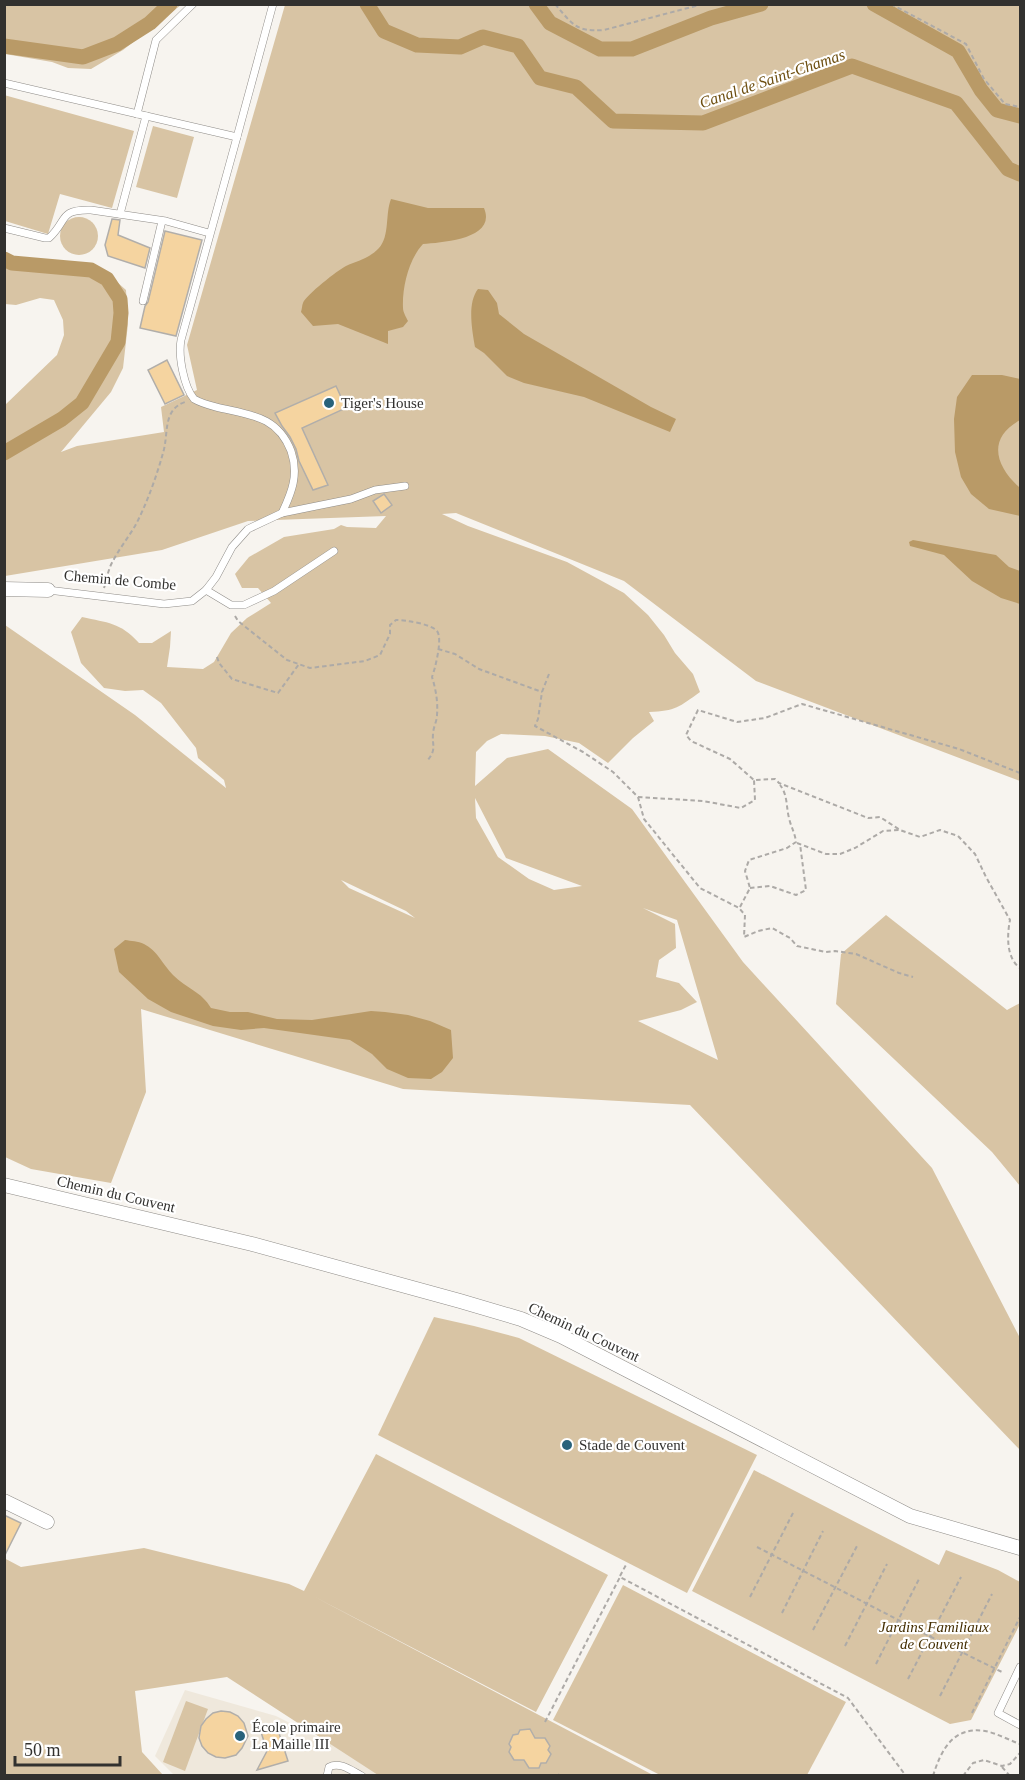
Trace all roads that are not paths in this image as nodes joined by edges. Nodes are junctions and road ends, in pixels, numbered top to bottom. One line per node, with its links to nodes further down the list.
1 (193, 4): 4 (lane)
2 (273, 4): 6 (lane)
3 (4, 83): 4 (lane)
4 (137, 114): 5 (lane)
5 (146, 116): 6 (lane); 7 (lane)
6 (237, 137): 10 (lane)
7 (120, 214): 8 (lane); 9 (lane)
8 (162, 220): 10 (lane); 11 (lane)
9 (4, 228)
10 (209, 233): 13 (lane)
11 (143, 301)
12 (405, 486): 13 (lane)
13 (282, 513): 17 (lane)
14 (334, 551): 17 (lane)
15 (4, 589): 16 (street, Chemin de Combe)
16 (48, 590): 17 (lane, Chemin de Combe)
17 (206, 590)
18 (4, 1185): 21 (street, Chemin du Couvent)
19 (4, 1500): 20 (street)
20 (47, 1522)
21 (1020, 1548)
22 (1020, 1667): 23 (lane)
23 (1020, 1725)
24 (327, 1776): 25 (lane)
25 (362, 1776)

